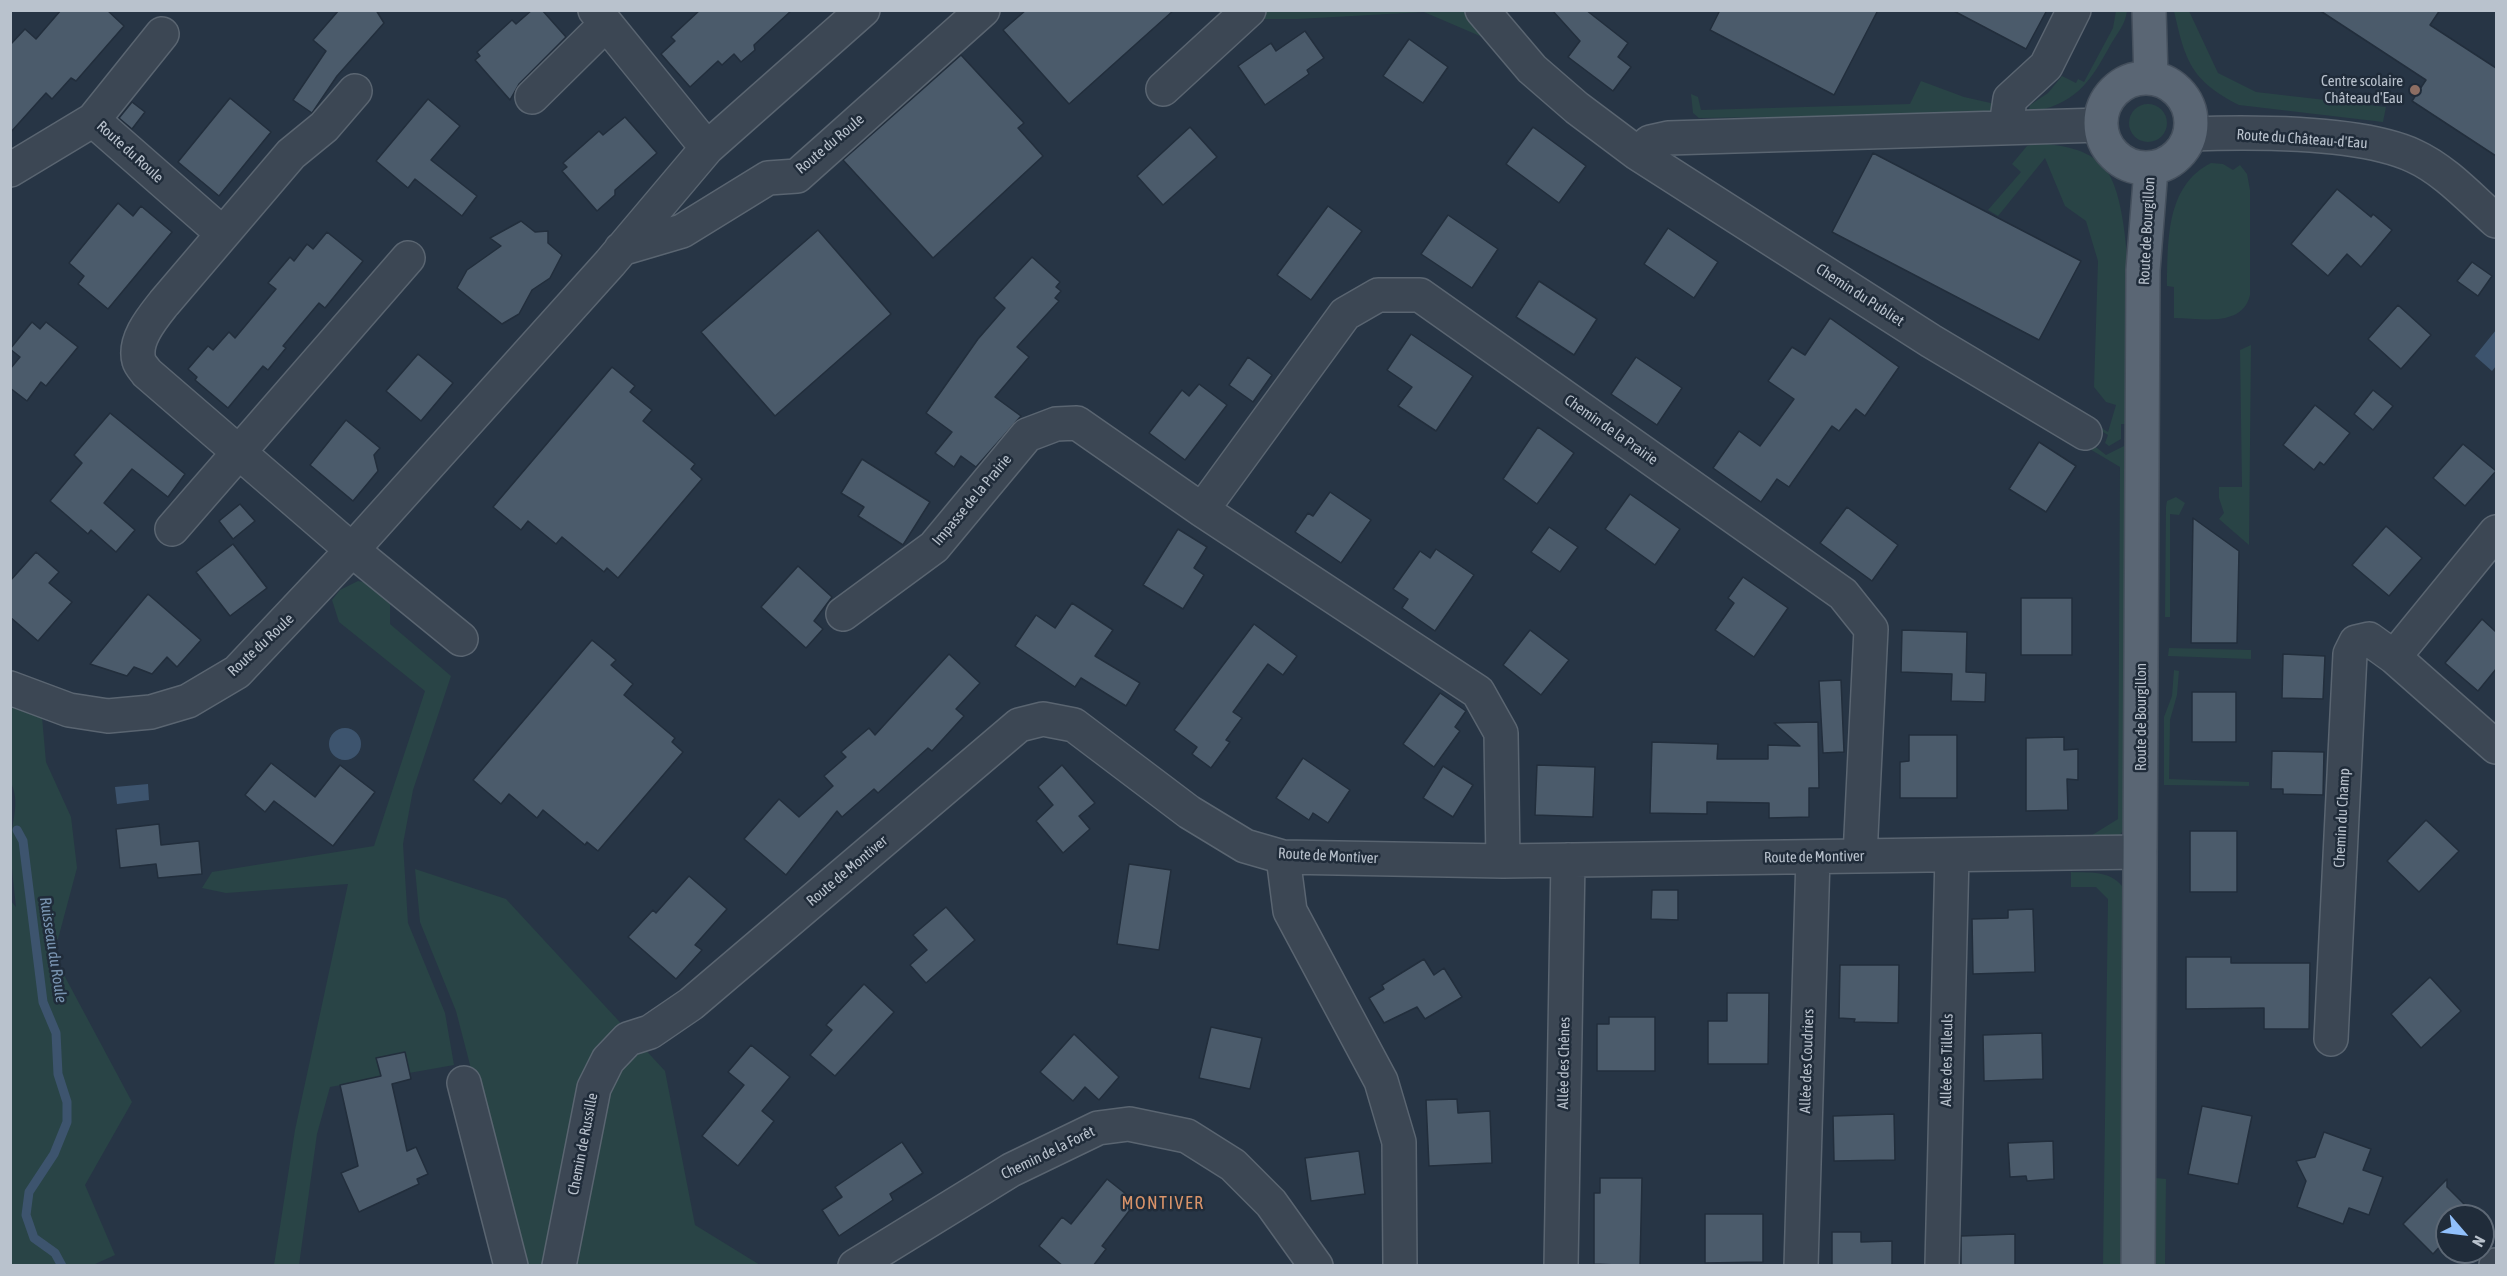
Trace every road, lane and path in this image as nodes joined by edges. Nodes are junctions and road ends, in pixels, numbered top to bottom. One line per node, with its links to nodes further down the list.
1 (863, 10): 17 (street, Route du Roule)
2 (983, 10): 23 (street, Route du Roule)
3 (1249, 10): 10 (street)
4 (1482, 10): 18 (street, Chemin du Publiet)
5 (2074, 10): 15 (street)
6 (2149, 10): 9 (main road)
7 (601, 17): 12 (street); 17 (street)
8 (162, 34): 13 (street, Route du Roule)
9 (2151, 78): 14 (main road); 16 (main road)
10 (1163, 89)
11 (355, 91): 22 (street)
12 (532, 97)
13 (93, 120): 20 (street); 22 (street, Route du Roule)
14 (2101, 124): 15 (street); 19 (main road)
15 (2006, 126): 18 (street)
16 (2190, 134): 19 (main road); 21 (street, Route du Château-d'Eau)
17 (707, 148): 23 (street, Route du Roule)
18 (1637, 153): 25 (street, Chemin du Publiet)
19 (2151, 169): 36 (main road, Route de Bourgillon)
20 (10, 170)
21 (2496, 221)
22 (222, 233): 26 (street)
23 (621, 249): 30 (street, Route du Roule)
24 (408, 258): 26 (street)
25 (2085, 433)
26 (240, 452): 28 (street); 30 (street)
27 (1202, 510): 31 (street, Impasse de la Prairie); 38 (street, Chemin de la Prairie); 42 (street)
28 (171, 529)
29 (2496, 532): 33 (street)
30 (352, 550): 32 (street); 34 (street, Route du Roule)
31 (843, 614)
32 (461, 639)
33 (2394, 657): 35 (street, Chemin du Champ); 44 (street, Chemin du Champ)
34 (10, 688)
35 (2496, 747)
36 (2140, 852): 37 (street, Route de Montiver); 54 (main road, Route de Bourgillon)
37 (1952, 855): 38 (street, Route de Montiver); 53 (street, Allée des Tilleuls)
38 (1860, 856): 40 (street, Route de Montiver)
39 (1283, 857): 42 (street, Route de Montiver); 43 (street, Route de Montiver); 50 (street)
40 (1813, 857): 41 (street, Route de Montiver); 52 (street, Allée des Coudriers)
41 (1568, 860): 42 (street, Route de Montiver); 51 (street, Allée des Chênes)
42 (1503, 861)
43 (666, 1022): 47 (street, Chemin de Russille)
44 (2331, 1039)
45 (464, 1083): 46 (street)
46 (511, 1266)
47 (559, 1266)
48 (855, 1266): 49 (street, Chemin de la Forêt)
49 (1316, 1266)
50 (1400, 1266)
51 (1561, 1266)
52 (1801, 1266)
53 (1942, 1266)
54 (2138, 1266)

